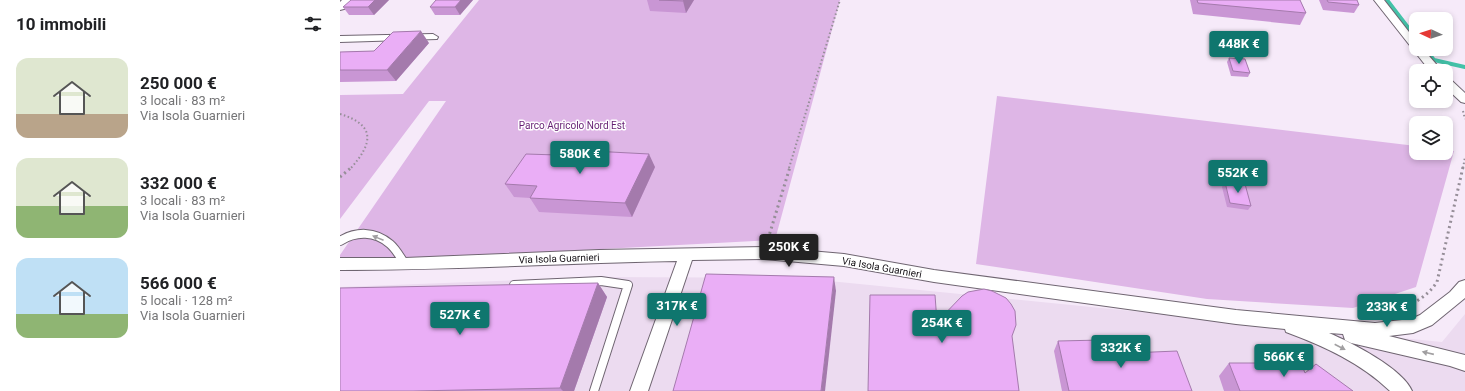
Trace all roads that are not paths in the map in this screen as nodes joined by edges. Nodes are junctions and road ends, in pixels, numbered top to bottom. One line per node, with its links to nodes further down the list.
1 (348, 0): 3 (street)
2 (1379, 0): 5 (street)
3 (340, 7)
4 (433, 37): 6 (street)
5 (1409, 38)
6 (340, 39)
7 (1424, 56): 8 (street)
8 (1430, 64)
9 (1453, 88): 10 (street)
10 (1465, 99)
11 (340, 241): 14 (lane, one-way to 11)
12 (687, 254): 14 (street, Via Isola Guarnieri); 17 (street, Via Isola Guarnieri); 21 (street)
13 (340, 264): 14 (street, Via Isola Guarnieri)
14 (405, 264)
15 (506, 285): 20 (lane)
16 (1465, 287): 18 (street, Via Isola Guarnieri)
17 (1236, 317): 18 (street, Via Isola Guarnieri); 22 (street, Via Isola Guarnieri, one-way to 22)
18 (1300, 323): 19 (street, Via Isola Guarnieri, one-way to 18)
19 (1465, 363)
20 (594, 391)
21 (639, 391)
22 (1404, 391)

